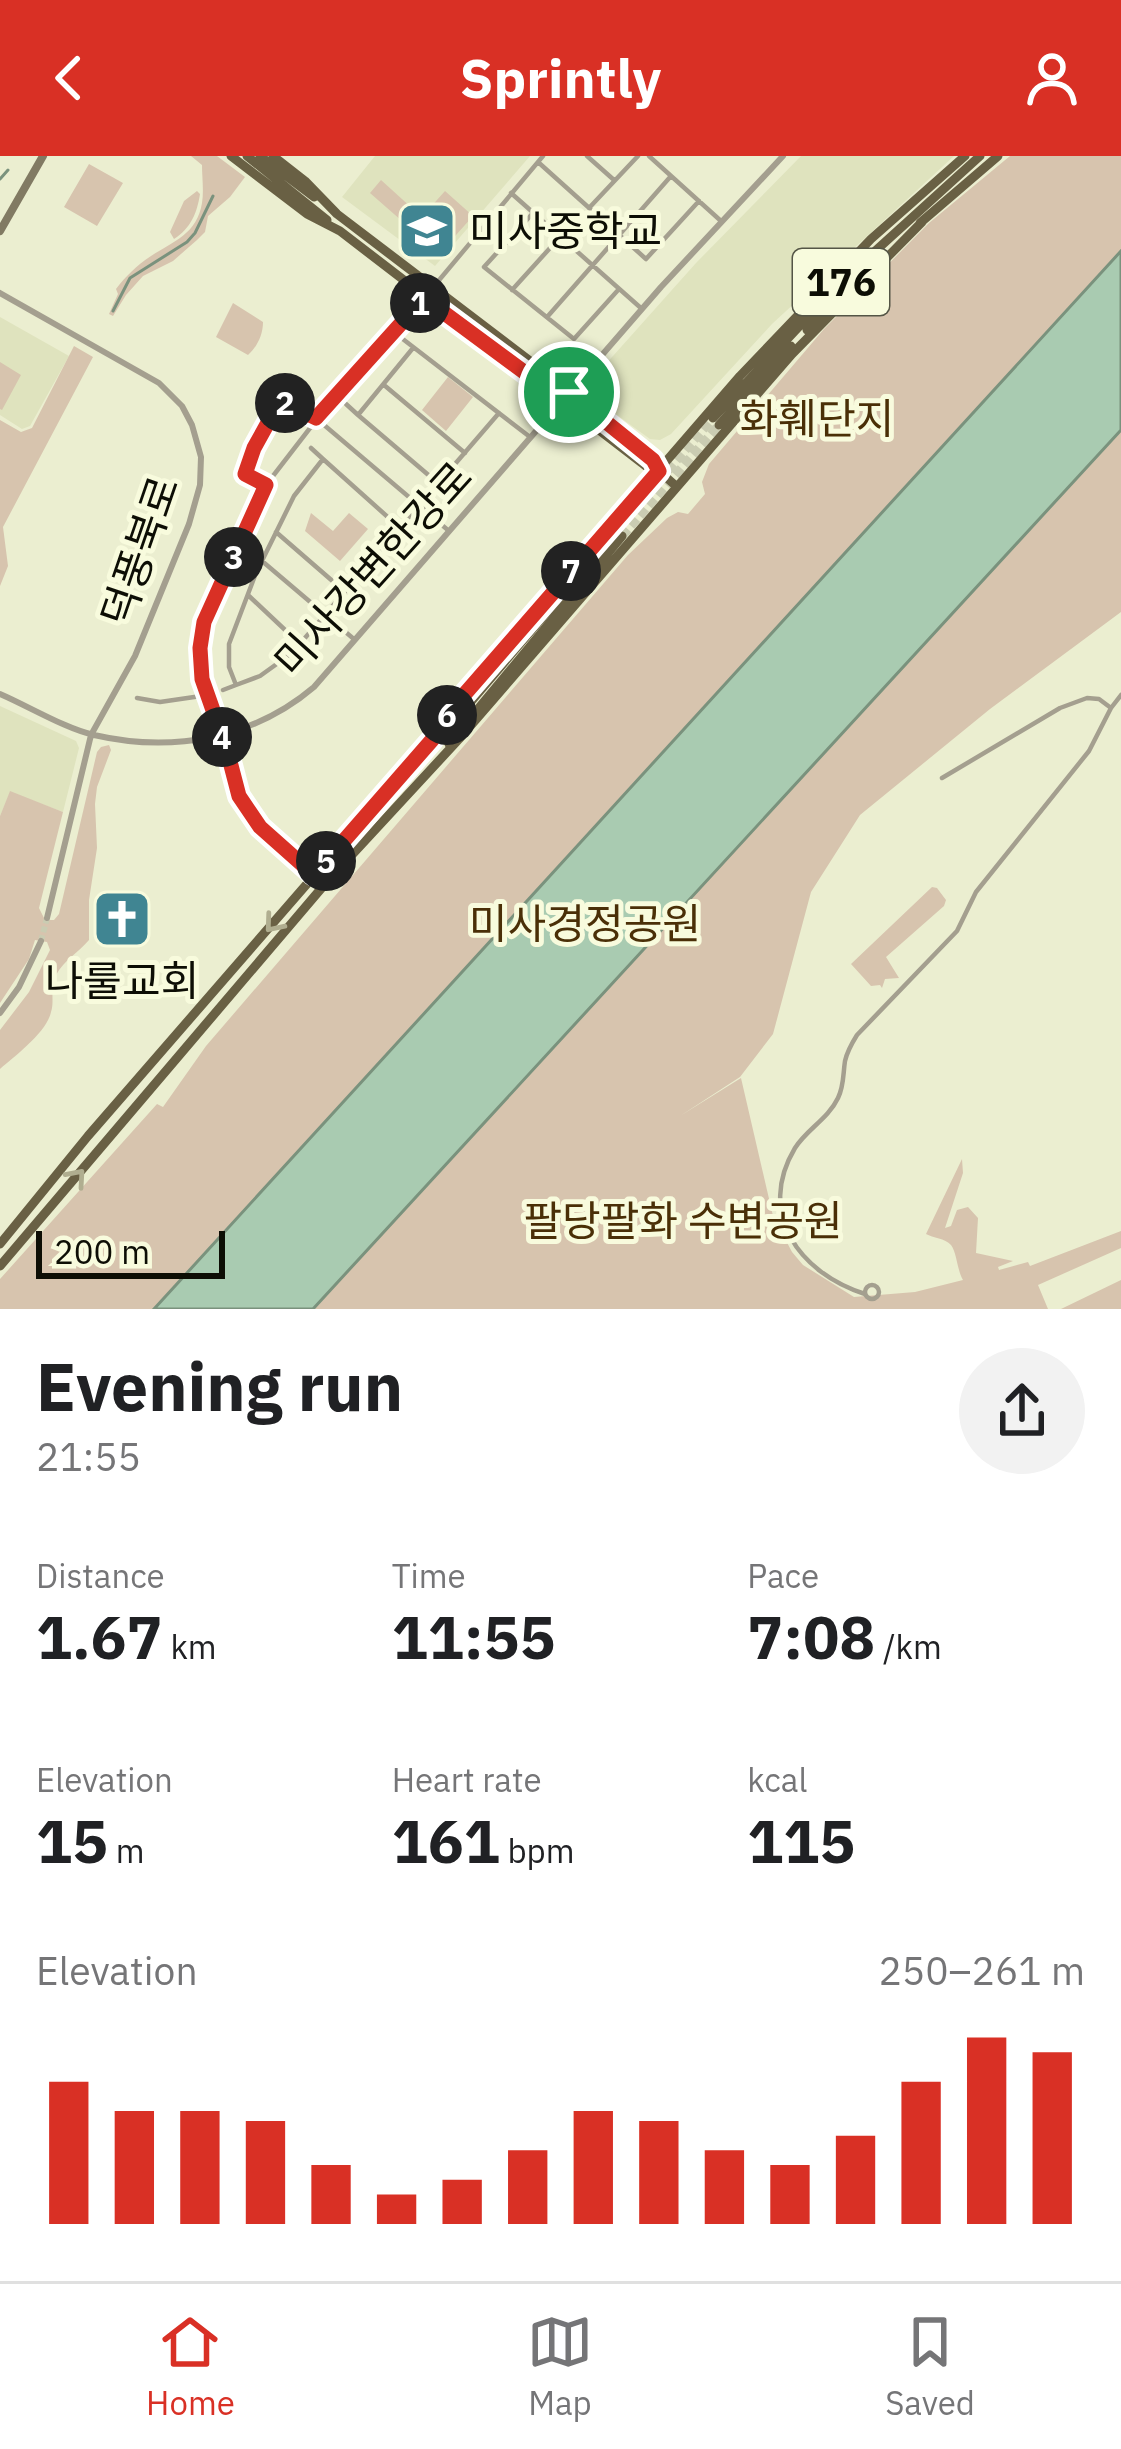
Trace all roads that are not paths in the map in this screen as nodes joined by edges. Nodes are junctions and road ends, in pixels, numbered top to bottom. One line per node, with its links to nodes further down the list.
1 (43, 156): 22 (main road)
2 (231, 156): 23 (main road)
3 (247, 156): 23 (main road)
4 (260, 156): 20 (main road)
5 (272, 156): 20 (main road)
6 (587, 156): 15 (street)
7 (638, 156): 15 (street)
8 (649, 156): 14 (street)
9 (783, 156): 21 (street, 미사강변한강로)
10 (965, 156): 42 (main road)
11 (980, 156): 42 (main road, 176)
12 (998, 156): 42 (main road, 176)
13 (540, 159): 16 (street); 18 (street)
14 (671, 176): 17 (street); 24 (street)
15 (614, 181): 18 (street)
16 (511, 194): 19 (street); 27 (street)
17 (699, 201): 21 (street); 24 (street)
18 (589, 208): 24 (street)
19 (533, 213): 25 (street); 28 (street)
20 (338, 214): 27 (main road)
21 (721, 221): 32 (street, 미사강변한강로)
22 (0, 231)
23 (340, 231): 31 (main road)
24 (619, 235): 26 (street)
25 (560, 237): 26 (street); 28 (street)
26 (592, 265): 29 (street); 33 (street)
27 (434, 288): 37 (main road)
28 (512, 290): 33 (street)
29 (619, 290): 32 (street); 33 (street)
30 (0, 292): 69 (street, 덕풍북로)
31 (424, 298): 34 (street); 37 (main road)
32 (642, 309): 37 (street, 미사강변한강로)
33 (547, 317)
34 (395, 333): 35 (street); 41 (street)
35 (413, 348): 36 (street); 39 (street)
36 (384, 385): 40 (street); 45 (street)
37 (566, 396): 43 (street, 미사강변한강로); 47 (main road)
38 (346, 404): 40 (street)
39 (500, 413): 43 (street); 45 (street)
40 (358, 415): 48 (street)
41 (316, 418): 49 (street); 49 (street); 51 (street)
42 (717, 421): 47 (main road); 50 (main road)
43 (530, 437): 53 (street, 미사강변한강로)
44 (311, 448): 46 (street)
45 (465, 453): 48 (street)
46 (323, 459): 52 (street); 54 (street)
47 (659, 471): 50 (main road); 71 (main road)
48 (439, 484): 51 (street)
49 (266, 485): 55 (street)
50 (676, 487): 72 (main road)
51 (419, 506): 52 (street); 53 (street)
52 (400, 528): 57 (street)
53 (449, 531): 60 (street, 미사강변한강로)
54 (276, 532): 56 (street); 57 (street)
55 (237, 550): 56 (street); 65 (street)
56 (262, 562): 58 (street); 59 (street)
57 (345, 592): 59 (street)
58 (248, 595): 61 (street); 62 (street)
59 (327, 614): 60 (street); 61 (street)
60 (355, 640): 70 (street, 미사강변한강로)
61 (300, 644): 62 (street)
62 (236, 686): 63 (street)
63 (223, 690)
64 (0, 694): 69 (street, 미사강변한강로)
65 (208, 695): 67 (street); 70 (street)
66 (1121, 695): 68 (street)
67 (136, 698)
68 (1111, 708): 73 (street); 80 (street)
69 (91, 735): 70 (street, 미사강변한강로); 75 (street, 덕풍북로)
70 (222, 736): 74 (street)
71 (432, 740): 72 (main road); 74 (main road)
72 (442, 753): 79 (main road, one-way to 72)
73 (942, 778)
74 (314, 875): 78 (main road, one-way to 78)
75 (47, 918)
76 (41, 941): 77 (street)
77 (0, 1013)
78 (0, 1244)
79 (0, 1266)
80 (865, 1294)

